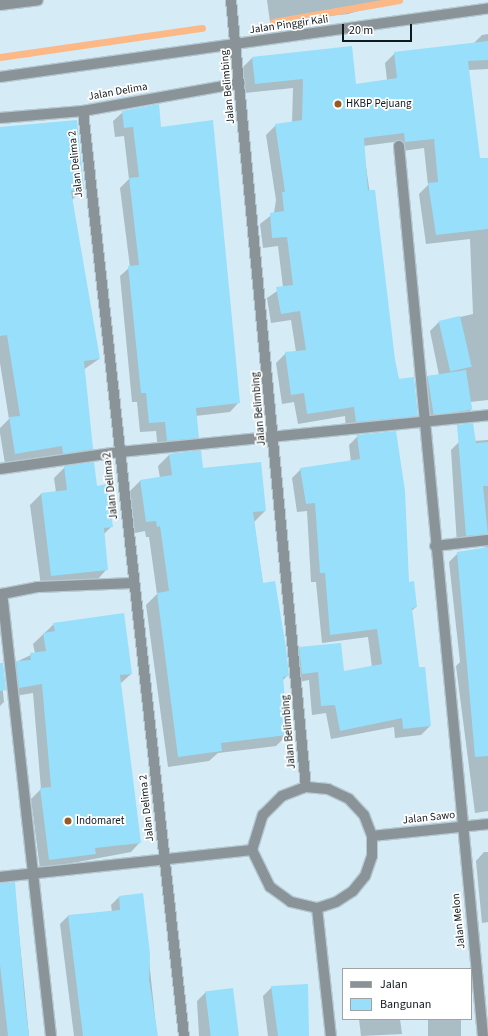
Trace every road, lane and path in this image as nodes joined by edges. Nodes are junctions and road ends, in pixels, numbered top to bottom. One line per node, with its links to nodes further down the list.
1 (38, 0): 3 (street)
2 (231, 0): 5 (street, Jalan Belimbing)
3 (0, 5)
4 (488, 8): 5 (street, Jalan Pinggir Kali)
5 (236, 44): 6 (street, Jalan Pinggir Kali); 7 (street, Jalan Belimbing)
6 (0, 77)
7 (240, 83): 8 (street, Jalan Delima); 13 (street, Jalan Belimbing)
8 (83, 111): 9 (street, Jalan Delima); 14 (street, Jalan Delima 2)
9 (0, 118)
10 (399, 146): 12 (street, Jalan Melon)
11 (488, 415): 12 (street)
12 (423, 422): 13 (street); 17 (street, Jalan Melon)
13 (274, 438): 14 (street); 20 (street, Jalan Belimbing)
14 (120, 452): 15 (street); 18 (street, Jalan Delima 2)
15 (0, 469)
16 (488, 540): 17 (street)
17 (435, 546): 22 (street, Jalan Melon)
18 (134, 583): 19 (street); 25 (street, Jalan Delima 2)
19 (1, 594): 26 (street)
20 (306, 788): 23 (street); 24 (street)
21 (488, 824): 22 (street, Jalan Sawo)
22 (461, 827): 23 (street, Jalan Sawo); 32 (street, Jalan Melon)
23 (372, 836): 28 (street)
24 (252, 850): 25 (street); 28 (street)
25 (164, 859): 26 (street); 30 (street, Jalan Delima 2)
26 (33, 873): 27 (street); 29 (street)
27 (0, 877)
28 (317, 908): 31 (street)
29 (51, 1036)
30 (184, 1036)
31 (331, 1036)
32 (483, 1036)

